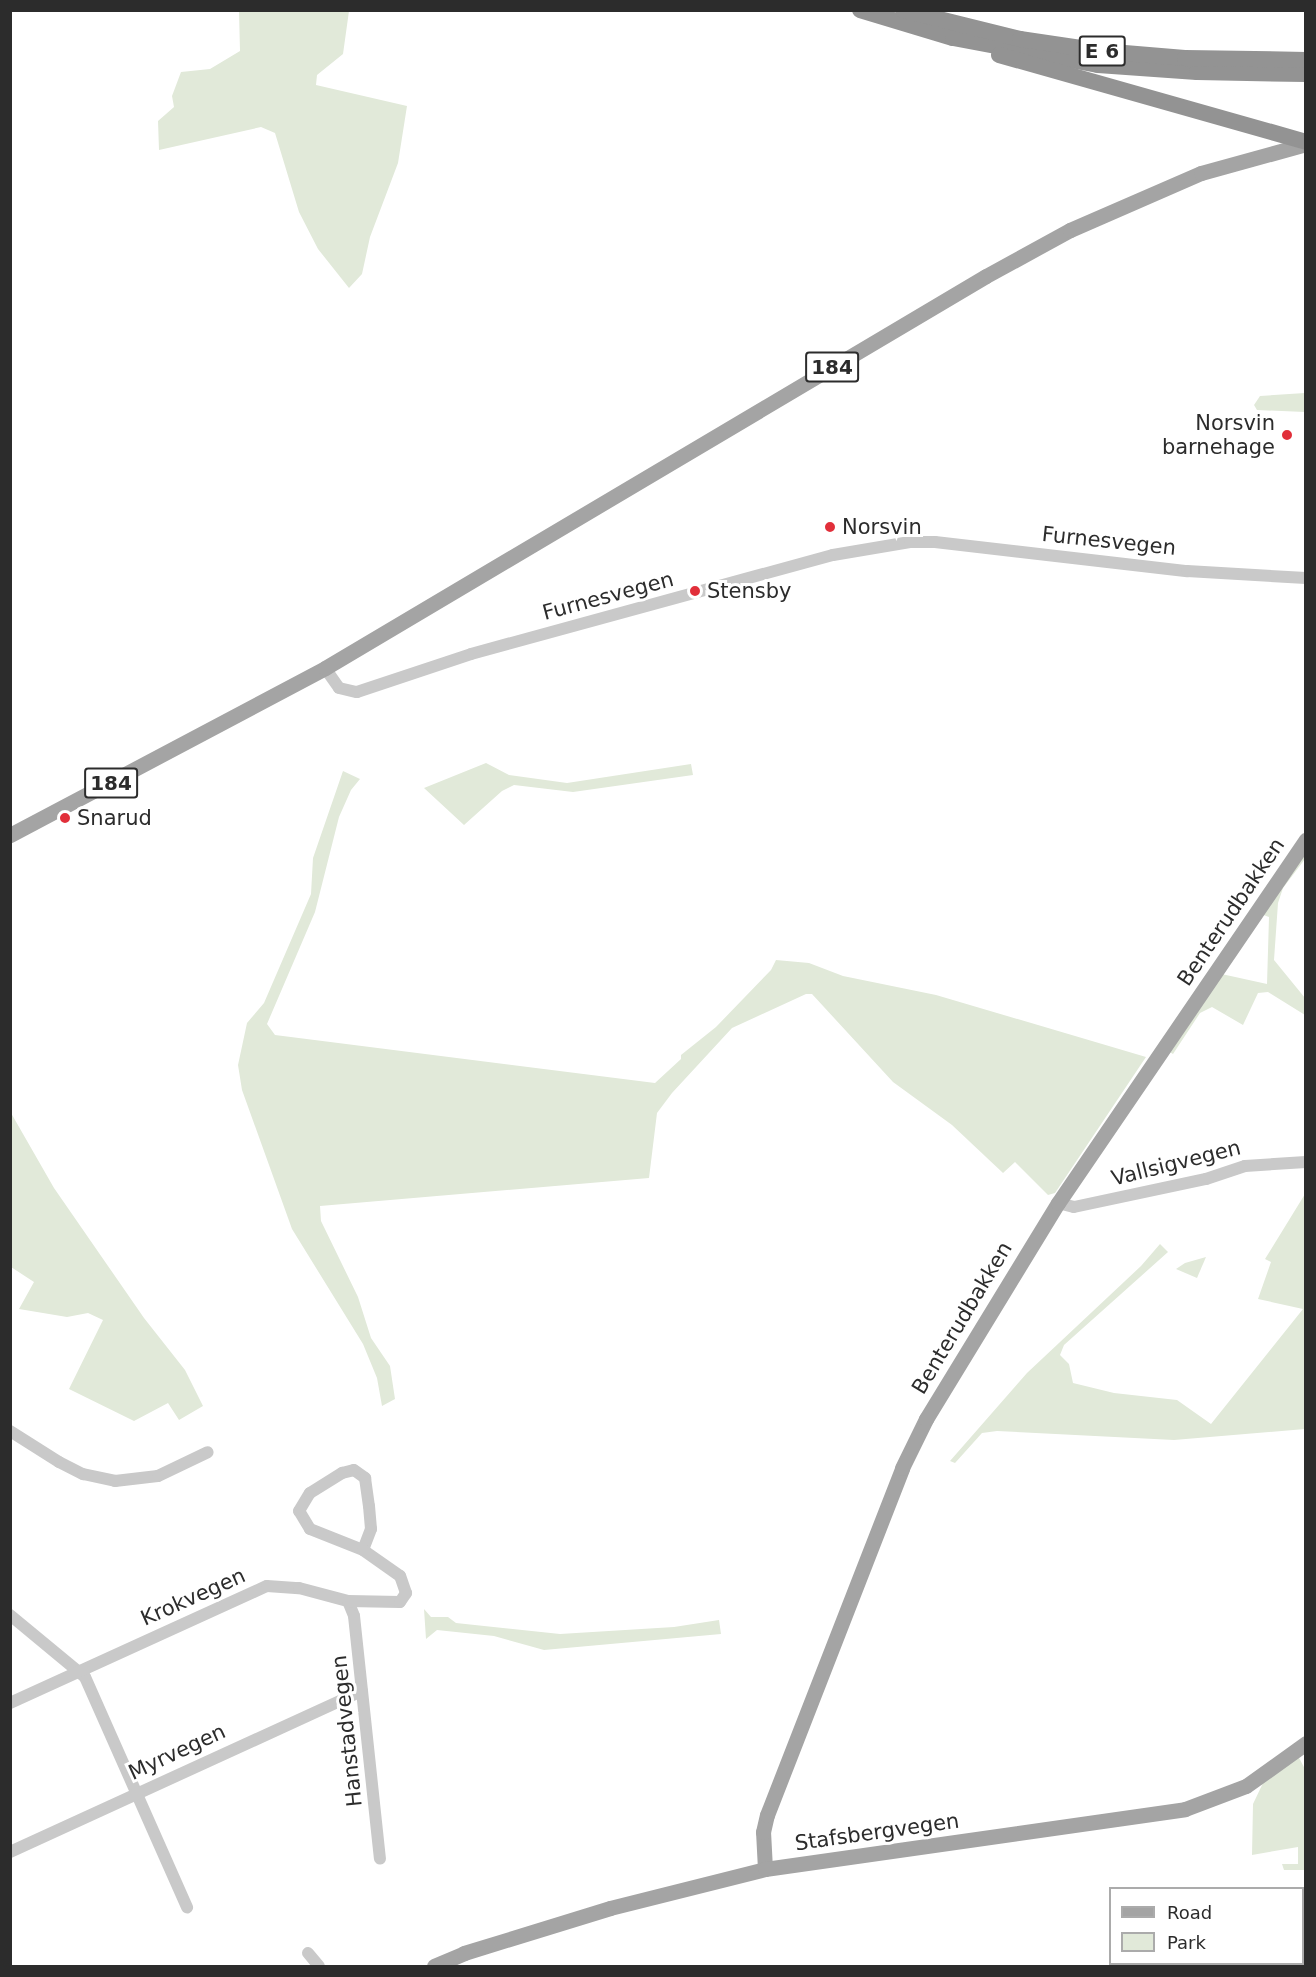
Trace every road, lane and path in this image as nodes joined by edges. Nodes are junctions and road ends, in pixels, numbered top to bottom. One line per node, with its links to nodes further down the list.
1 (860, 10): 3 (highway, E 6)
2 (903, 10): 4 (highway, E 6)
3 (953, 38): 5 (highway, E 6); 6 (highway, E 6)
4 (1305, 60)
5 (1305, 74)
6 (1305, 143): 8 (main road, 184)
7 (1305, 578): 8 (street, Furnesvegen)
8 (325, 668): 9 (main road, 184)
9 (10, 835)
10 (1305, 840): 12 (main road, Benterudbakken)
11 (1305, 1162): 12 (street, Vallsigvegen)
12 (1058, 1203): 25 (main road, Benterudbakken)
13 (10, 1431): 14 (street)
14 (208, 1452)
15 (363, 1550): 15 (street, Krokvegen); 16 (street, Krokvegen)
16 (348, 1601): 18 (street, Krokvegen); 19 (street, Hanstadvegen)
17 (10, 1615): 18 (street)
18 (80, 1671): 20 (street, Krokvegen); 22 (street)
19 (362, 1691): 22 (street, Myrvegen); 24 (street, Hanstadvegen)
20 (10, 1703)
21 (1305, 1743): 25 (main road, Stafsbergvegen)
22 (137, 1793): 23 (street, Myrvegen); 26 (street)
23 (10, 1852)
24 (380, 1859)
25 (765, 1869): 28 (main road, Stafsbergvegen)
26 (187, 1907)
27 (308, 1953): 29 (street)
28 (440, 1963)
29 (319, 1966)

